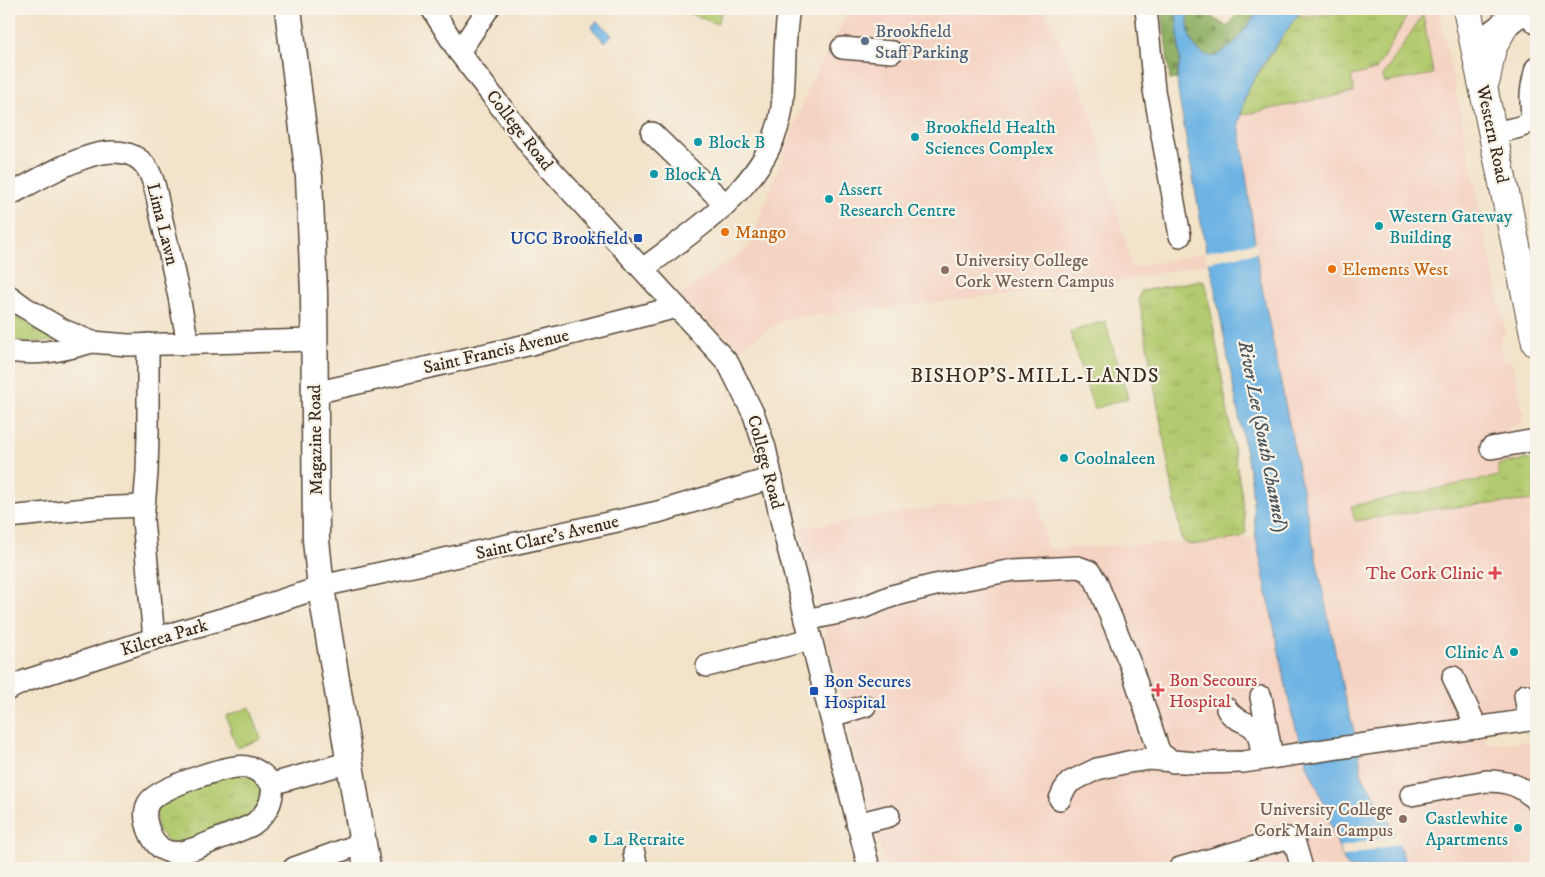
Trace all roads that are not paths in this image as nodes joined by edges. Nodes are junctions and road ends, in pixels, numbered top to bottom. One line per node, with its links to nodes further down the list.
1 (288, 9): 23 (main road, Magazine Road)
2 (432, 9): 11 (street, College Road)
3 (488, 9): 11 (street)
4 (789, 9): 18 (street)
5 (1146, 9): 19 (street)
6 (1467, 9): 9 (highway, Western Road)
7 (1471, 9): 8 (main road)
8 (1523, 17): 9 (main road); 14 (highway)
9 (1475, 47): 14 (highway, Western Road)
10 (842, 48): 12 (street)
11 (459, 52): 20 (street, College Road)
12 (892, 52)
13 (1536, 68): 15 (street)
14 (1484, 90): 15 (highway, Western Road)
15 (1493, 132): 26 (highway, Western Road)
16 (652, 133): 18 (street)
17 (9, 195): 25 (street, Lima Lawn)
18 (726, 205): 20 (street)
19 (1180, 236)
20 (644, 269): 22 (street, College Road)
21 (9, 296): 24 (street)
22 (678, 307): 29 (street, Saint Francis Avenue); 32 (street, College Road)
23 (314, 340): 25 (street); 29 (main road, Magazine Road)
24 (92, 342): 27 (street); 28 (street)
25 (188, 343): 27 (street)
26 (1536, 343)
27 (148, 344): 33 (street)
28 (9, 351)
29 (314, 393): 35 (main road, Magazine Road)
30 (1536, 440): 31 (street)
31 (1491, 448)
32 (772, 478): 35 (street, Saint Clare's Avenue); 36 (street, College Road)
33 (143, 506): 34 (street); 37 (street)
34 (9, 517)
35 (320, 588): 37 (street, Kilcrea Park); 49 (main road, Magazine Road)
36 (809, 629): 38 (street); 44 (street, College Road); 50 (street)
37 (154, 639): 40 (street, Kilcrea Park)
38 (707, 666)
39 (1453, 677): 47 (street)
40 (9, 689)
41 (1525, 695): 45 (street)
42 (865, 706): 44 (street)
43 (1227, 709): 46 (street)
44 (831, 716): 56 (street, College Road)
45 (1533, 720): 47 (street)
46 (1247, 723): 48 (street); 48 (street)
47 (1477, 728): 48 (street)
48 (1267, 759): 50 (street)
49 (350, 762): 51 (street); 57 (main road, Magazine Road)
50 (1173, 762): 53 (street)
51 (272, 784): 51 (street)
52 (1411, 795): 54 (street)
53 (1060, 799)
54 (1536, 801)
55 (889, 816): 56 (street)
56 (857, 824): 60 (street, College Road)
57 (363, 843): 58 (street); 59 (main road, Magazine Road)
58 (294, 868)
59 (368, 868)
60 (869, 868)
61 (1180, 868): 62 (street)
62 (1302, 868)

